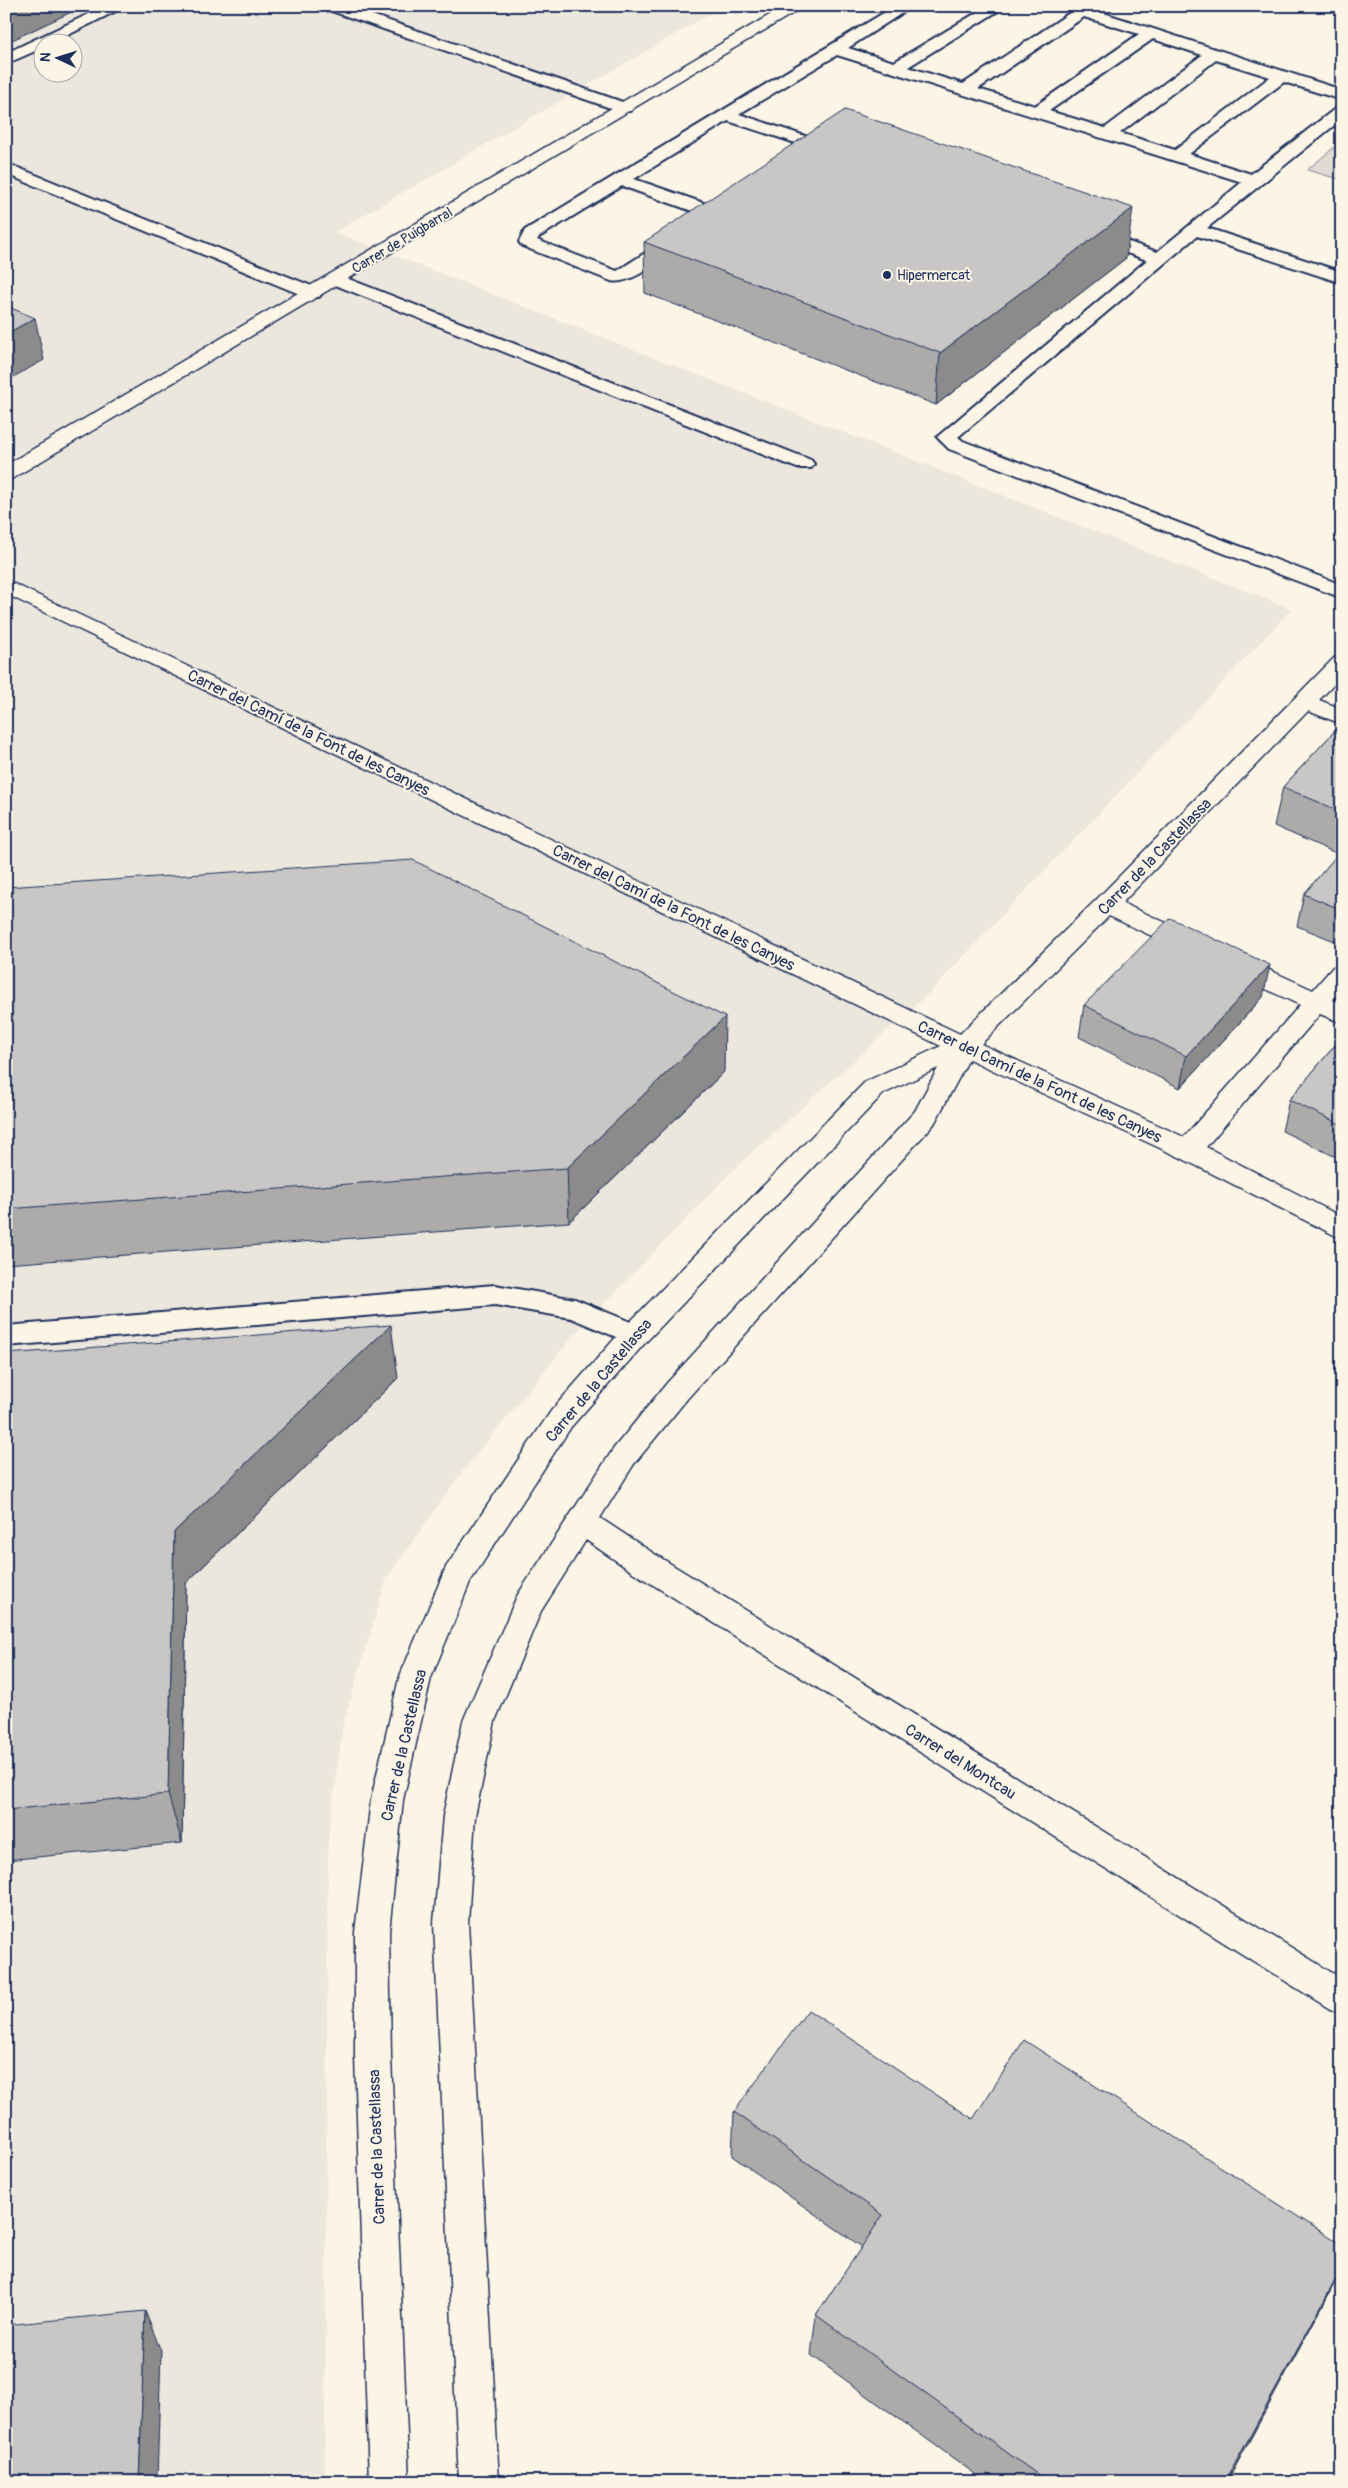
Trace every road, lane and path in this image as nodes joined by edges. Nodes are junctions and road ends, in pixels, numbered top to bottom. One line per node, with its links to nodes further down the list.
1 (119, 6): 11 (lane)
2 (331, 6): 16 (lane)
3 (797, 6): 16 (street, Carrer de Puigbarral)
4 (906, 6): 9 (lane)
5 (999, 6): 12 (lane)
6 (1066, 6): 7 (lane)
7 (1082, 11): 8 (lane); 14 (lane)
8 (1151, 33): 10 (lane); 18 (lane)
9 (835, 49): 12 (lane); 19 (lane)
10 (1215, 53): 13 (lane); 20 (lane)
11 (6, 59)
12 (895, 68): 14 (lane)
13 (1283, 75): 15 (lane); 22 (lane)
14 (965, 90): 18 (lane)
15 (1342, 95)
16 (625, 108): 34 (street, Carrer de Puigbarral)
17 (1342, 111): 25 (lane)
18 (1037, 112): 20 (lane)
19 (726, 115): 21 (lane); 24 (lane)
20 (1108, 134): 22 (lane)
21 (802, 154)
22 (1177, 156): 25 (lane)
23 (6, 168): 35 (lane)
24 (619, 179): 27 (lane); 31 (lane)
25 (1254, 180): 30 (lane)
26 (731, 202): 27 (lane)
27 (715, 213): 28 (lane)
28 (700, 224)
29 (1076, 229): 32 (lane)
30 (1195, 230): 32 (lane); 33 (lane)
31 (684, 234)
32 (1160, 258): 39 (lane)
33 (1342, 278)
34 (336, 279): 35 (street, Carrer de Puigbarral); 36 (lane)
35 (313, 293): 37 (street, Carrer de Puigbarral)
36 (804, 464)
37 (6, 474)
38 (6, 586): 47 (street, Carrer del Camí de la Font de les Canyes)
39 (1342, 592)
40 (1342, 663): 41 (street, Carrer de la Castellassa)
41 (1304, 702): 42 (street); 43 (street, Carrer de la Castellassa)
42 (1342, 717)
43 (1106, 906): 45 (street); 47 (street, Carrer de la Castellassa)
44 (1342, 972): 45 (street)
45 (1317, 1002): 46 (street); 48 (street)
46 (1342, 1014)
47 (963, 1046): 48 (street, Carrer del Camí de la Font de les Canyes); 50 (street, Carrer de la Castellassa); 52 (street, Carrer de la Castellassa)
48 (1188, 1150): 49 (street, Carrer del Camí de la Font de les Canyes)
49 (1342, 1229)
50 (634, 1335): 51 (lane); 54 (street, Carrer de la Castellassa)
51 (6, 1336)
52 (583, 1522): 53 (street, Carrer del Montcau); 55 (street, Carrer de la Castellassa)
53 (1342, 1998)
54 (389, 2482)
55 (479, 2482)

